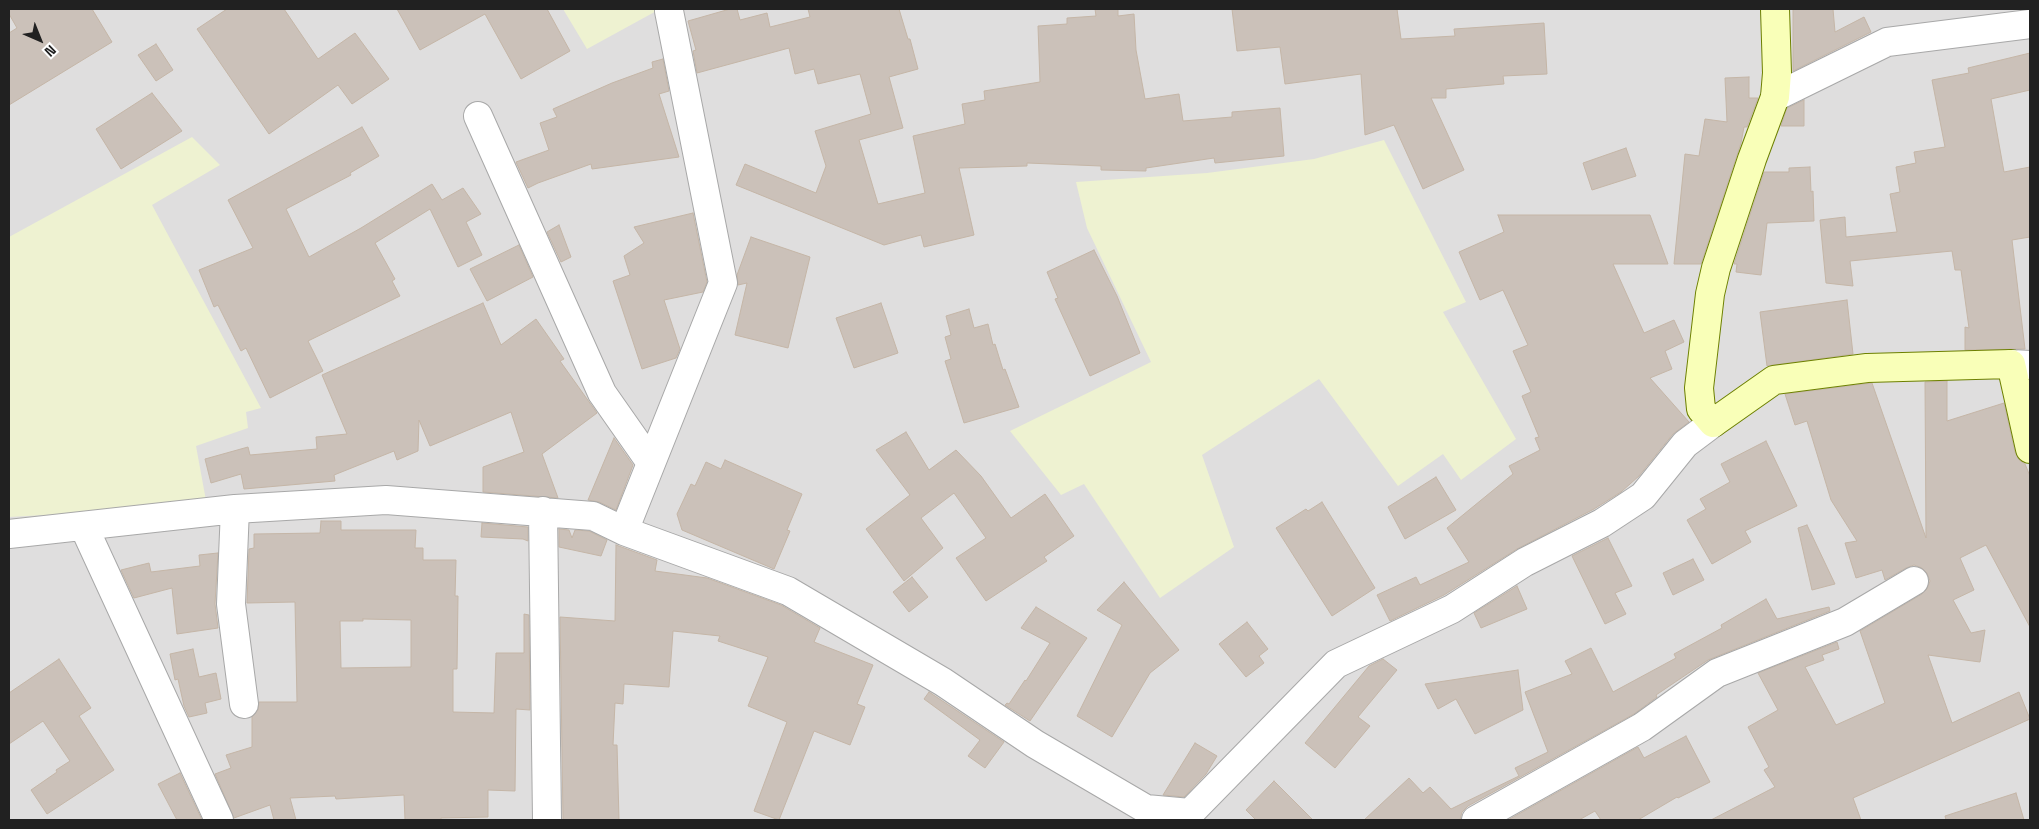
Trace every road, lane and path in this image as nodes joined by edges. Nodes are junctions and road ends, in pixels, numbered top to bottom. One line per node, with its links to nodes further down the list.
1 (1775, 9): 4 (street)
2 (669, 11): 9 (street)
3 (2030, 24): 4 (street)
4 (1775, 97): 7 (street)
5 (478, 116): 9 (street)
6 (2020, 364): 7 (street); 8 (street)
7 (1713, 423): 13 (street)
8 (2030, 449)
9 (651, 463): 13 (street)
10 (235, 509): 11 (street); 12 (street); 16 (street)
11 (543, 511): 13 (street); 18 (street)
12 (84, 527): 14 (street); 17 (street)
13 (624, 531)
14 (9, 534)
15 (1914, 581): 19 (street)
16 (244, 704)
17 (219, 820)
18 (547, 820)
19 (1476, 820)

